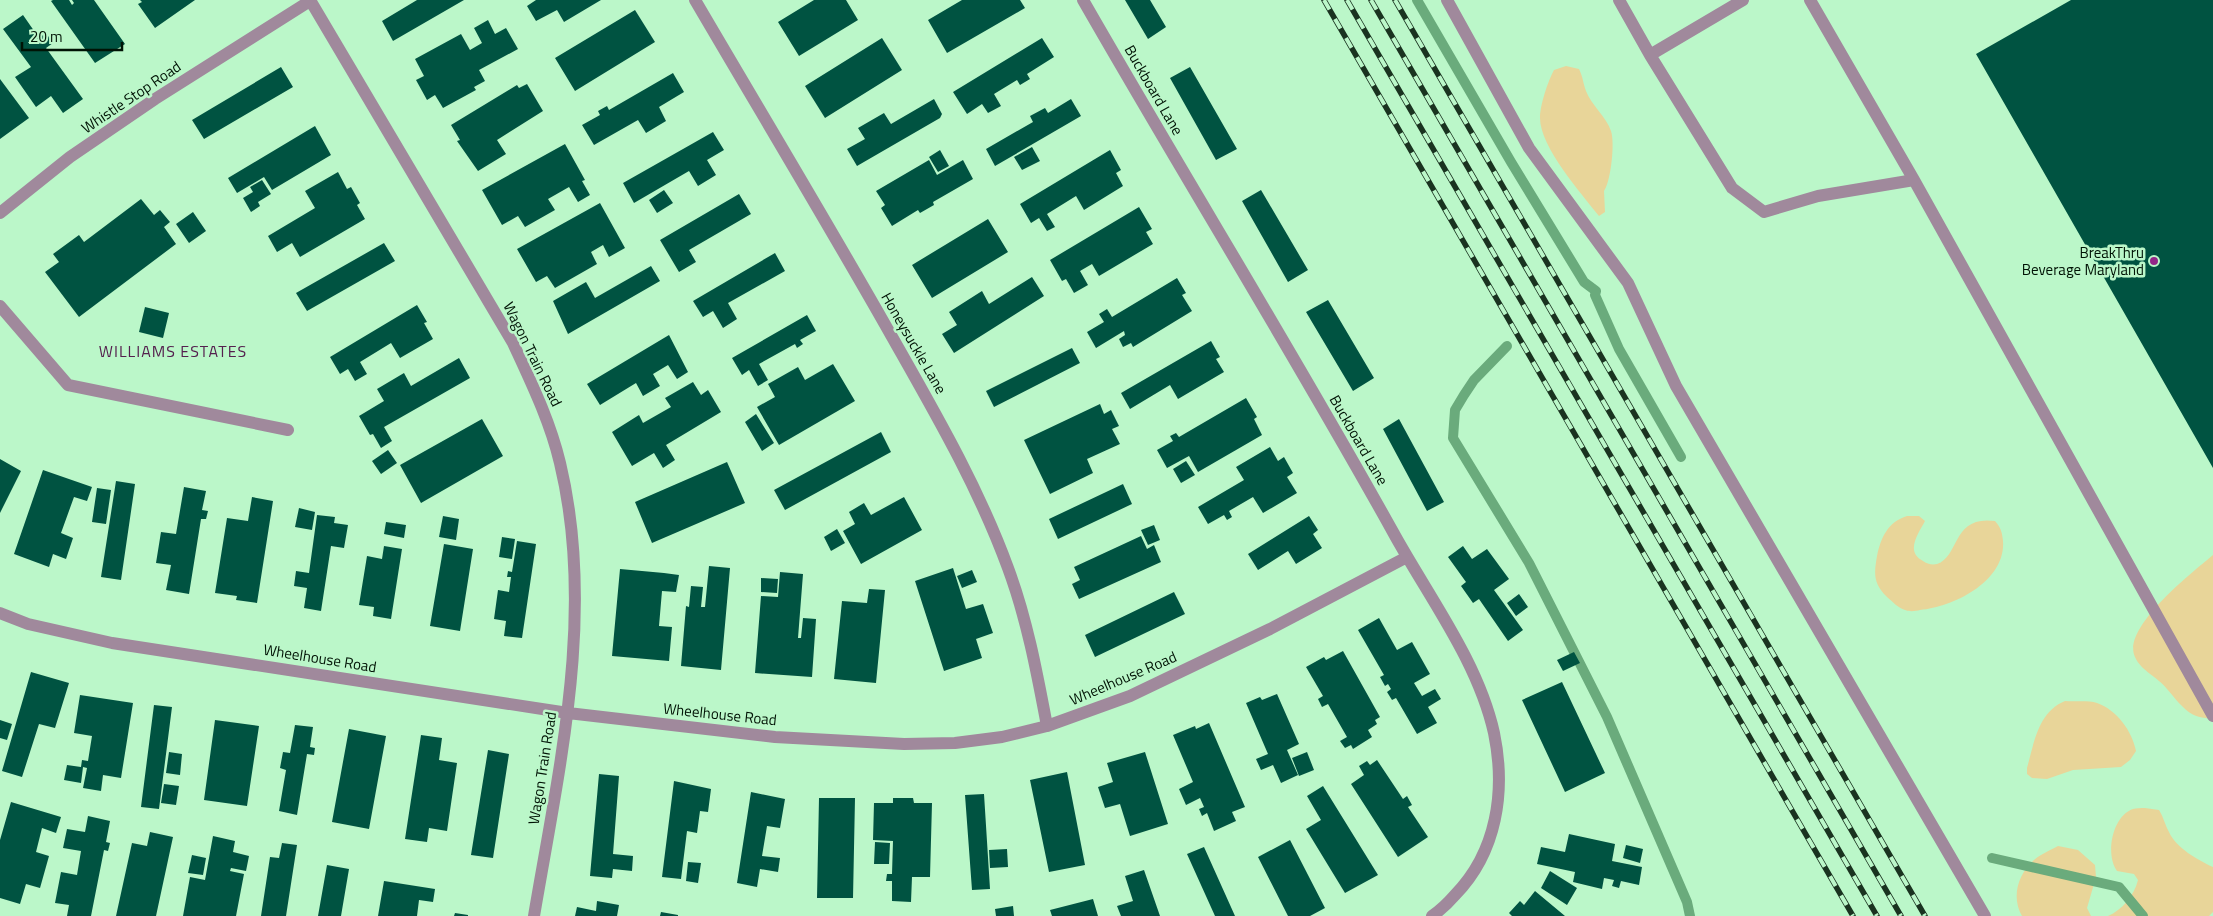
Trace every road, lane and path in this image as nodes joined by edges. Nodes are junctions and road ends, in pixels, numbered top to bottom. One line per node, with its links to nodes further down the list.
1 (695, 0): 17 (street, Honeysuckle Lane)
2 (1083, 0): 13 (street, Buckboard Lane)
3 (1447, 0): 20 (street)
4 (1619, 0): 8 (street)
5 (1743, 0): 8 (street)
6 (1810, 0): 9 (street)
7 (310, 1): 10 (street, Whistle Stop Road); 15 (street, Wagon Train Road)
8 (1650, 55): 9 (street)
9 (1914, 180): 16 (street)
10 (0, 213)
11 (0, 306): 12 (street)
12 (288, 430)
13 (1406, 557): 17 (street, Wheelhouse Road); 18 (street, Buckboard Lane)
14 (0, 613): 15 (street, Wheelhouse Road)
15 (568, 713): 17 (street, Wheelhouse Road); 19 (street, Wagon Train Road)
16 (2213, 716)
17 (1047, 726)
18 (1439, 914)
19 (534, 916)
20 (1985, 916)

